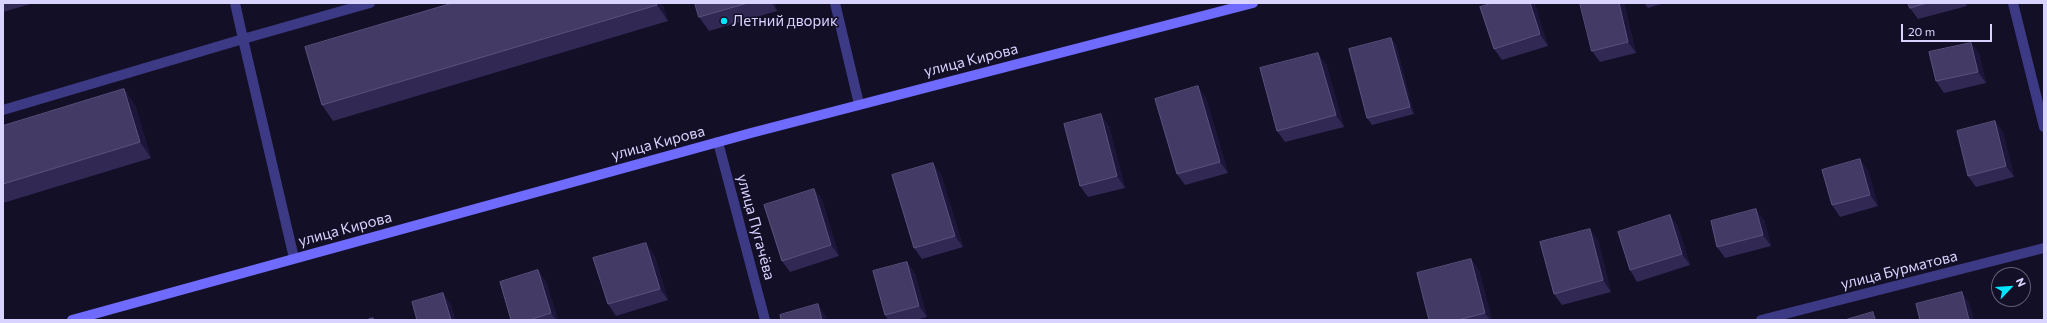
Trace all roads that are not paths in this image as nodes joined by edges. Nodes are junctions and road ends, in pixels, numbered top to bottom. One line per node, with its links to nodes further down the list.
1 (235, 3): 6 (street)
2 (370, 3): 6 (street)
3 (835, 3): 7 (street)
4 (1253, 3): 7 (main road, улица Кирова)
5 (2013, 3): 9 (street)
6 (243, 39): 8 (street); 12 (street)
7 (859, 104): 10 (main road, улица Кирова)
8 (3, 110)
9 (2044, 127)
10 (718, 142): 12 (main road, улица Кирова); 14 (street, улица Пугачёва)
11 (2044, 248): 15 (street, улица Бурматова)
12 (294, 258): 13 (main road, улица Кирова)
13 (72, 320)
14 (765, 320)
15 (1761, 320)

